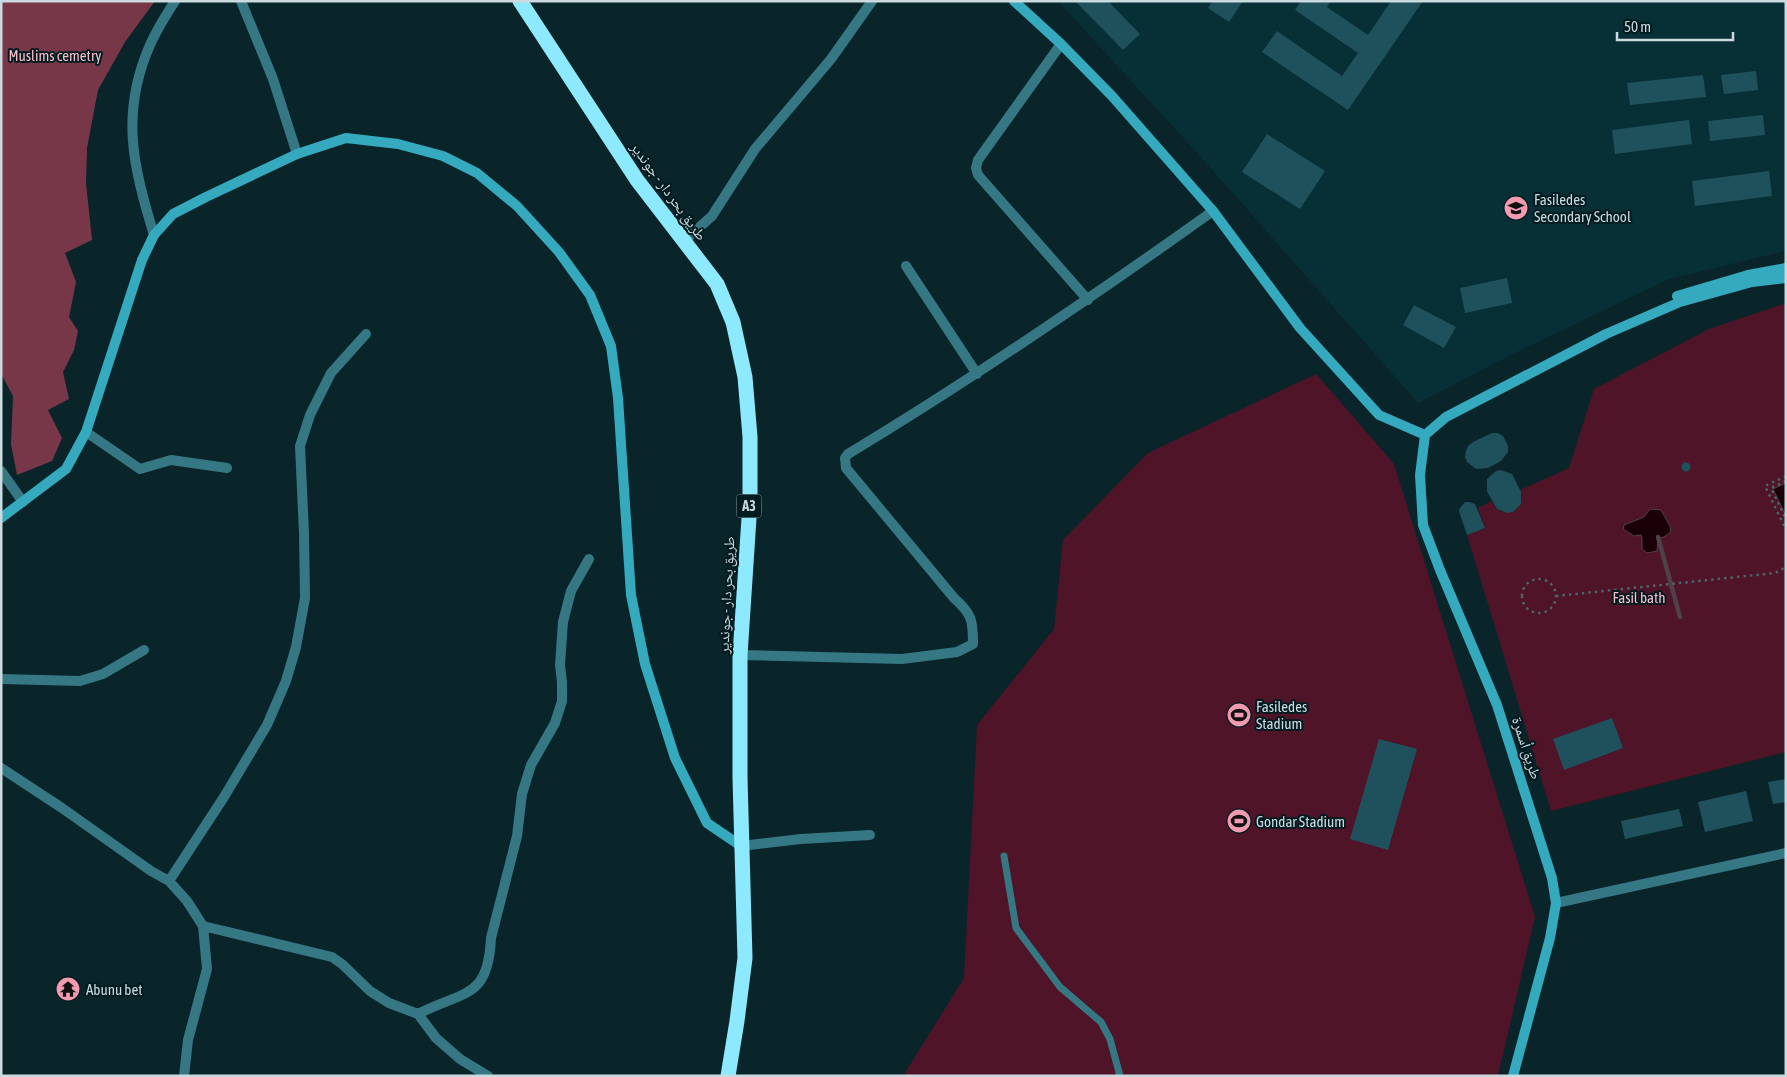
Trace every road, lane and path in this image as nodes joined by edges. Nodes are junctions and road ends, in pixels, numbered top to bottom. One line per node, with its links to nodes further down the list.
1 (175, 1): 9 (street)
2 (241, 1): 7 (street)
3 (520, 1): 10 (highway, طريق بحر دار - جوندير / A3)
4 (872, 1): 10 (street)
5 (1014, 1): 6 (street)
6 (1061, 44): 8 (street); 14 (street)
7 (297, 154): 9 (street); 38 (street)
8 (1213, 211): 14 (street); 19 (street)
9 (154, 235): 18 (street)
10 (684, 241): 34 (highway, طريق بحر دار - جوندير / A3)
11 (906, 266): 17 (street)
12 (1786, 268): 16 (street)
13 (1786, 278): 16 (street)
14 (1088, 300): 17 (street)
15 (366, 334): 41 (street)
16 (1606, 334): 19 (street)
17 (977, 374): 34 (street)
18 (86, 432): 20 (street); 26 (street)
19 (1425, 435): 42 (street, طريق أسمرة)
20 (227, 468)
21 (1, 472): 26 (street)
22 (1786, 476): 25 (path)
23 (1786, 481): 24 (path)
24 (1774, 493): 25 (path); 28 (path)
25 (1769, 495): 29 (path)
26 (23, 502): 27 (street)
27 (1, 518)
28 (1786, 519)
29 (1786, 530)
30 (589, 559): 44 (street)
31 (1786, 567): 32 (path)
32 (1556, 596): 32 (path)
33 (144, 650): 35 (street)
34 (740, 655): 38 (highway, طريق بحر دار - جوندير / A3)
35 (1, 679)
36 (1, 768): 41 (street)
37 (870, 835): 38 (street)
38 (741, 846): 47 (highway, طريق بحر دار - جوندير / A3)
39 (1786, 853): 42 (street)
40 (1004, 856): 48 (lane)
41 (169, 881): 43 (street)
42 (1556, 903): 49 (street, طريق أسمرة)
43 (203, 926): 44 (street); 45 (street)
44 (418, 1014): 46 (street)
45 (184, 1076)
46 (488, 1076)
47 (728, 1076)
48 (1120, 1076)
49 (1513, 1076)

